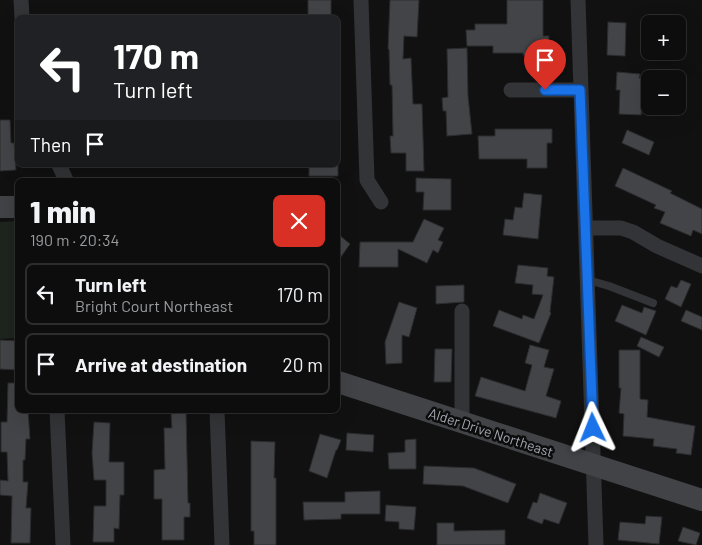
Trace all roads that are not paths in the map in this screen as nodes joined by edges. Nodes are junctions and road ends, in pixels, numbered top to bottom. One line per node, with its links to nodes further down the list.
1 (21, 0): 4 (street)
2 (361, 0): 7 (street)
3 (578, 0): 6 (street)
4 (22, 15)
5 (511, 90): 6 (street)
6 (580, 90): 10 (street)
7 (381, 202)
8 (15, 207): 9 (street)
9 (0, 208)
10 (586, 228): 11 (street); 12 (street)
11 (702, 266)
12 (588, 280): 13 (lane); 19 (street)
13 (654, 302)
14 (462, 311): 18 (street)
15 (340, 383): 18 (street, Alder Drive Northeast)
16 (57, 413): 21 (street)
17 (217, 413): 22 (street)
18 (462, 422): 19 (street, Alder Drive Northeast)
19 (594, 465): 20 (street, Alder Drive Northeast); 23 (street)
20 (702, 500)
21 (63, 545)
22 (222, 545)
23 (596, 545)

